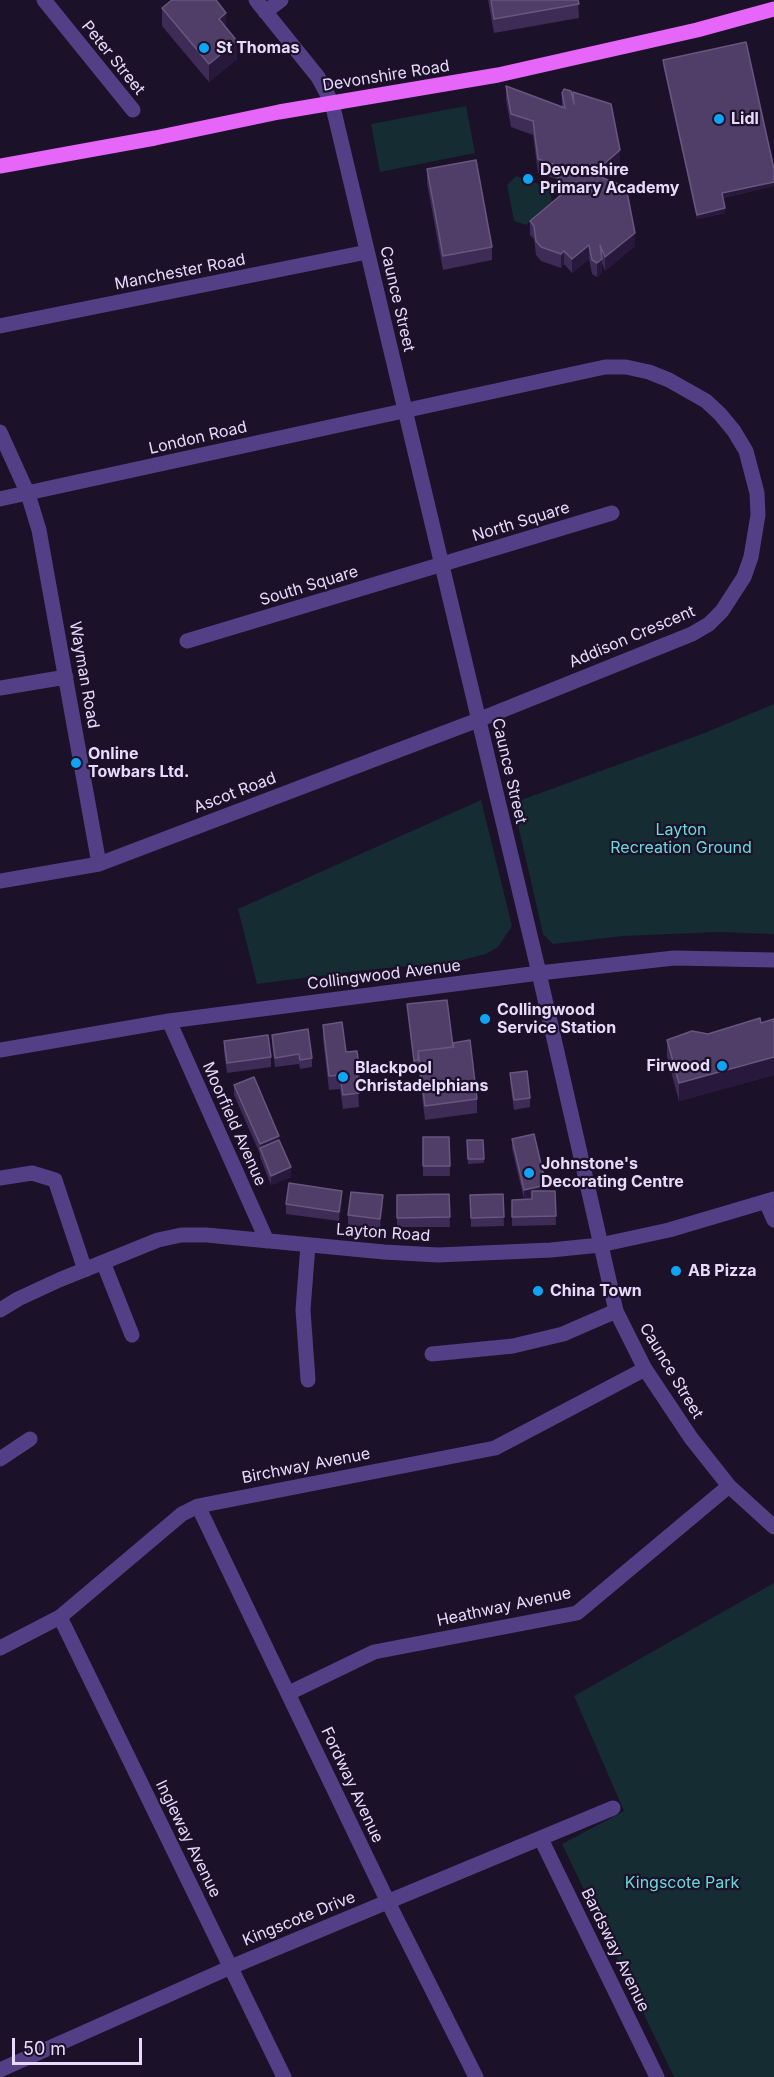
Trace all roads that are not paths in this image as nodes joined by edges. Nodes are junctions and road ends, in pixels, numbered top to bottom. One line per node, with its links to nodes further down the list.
1 (44, 0): 6 (street, Peter Street)
2 (281, 0): 3 (street)
3 (260, 6): 5 (street, Caunce Street)
4 (774, 9): 5 (main road, Devonshire Road)
5 (332, 104): 7 (main road, Devonshire Road); 8 (street, Caunce Street)
6 (133, 110)
7 (0, 166)
8 (367, 252): 9 (street, Manchester Road); 10 (street, Caunce Street)
9 (0, 326)
10 (404, 410): 12 (street, London Road); 15 (street, Caunce Street); 19 (street, Addison Crescent)
11 (0, 432): 12 (street, Wayman Road)
12 (28, 494): 13 (street, London Road); 17 (street, Wayman Road)
13 (0, 499)
14 (612, 513): 15 (street, North Square)
15 (441, 565): 16 (street, South Square); 19 (street, Caunce Street)
16 (187, 640)
17 (66, 677): 18 (street); 20 (street, Wayman Road)
18 (0, 688)
19 (478, 720): 20 (street, Ascot Road); 23 (street, Caunce Street)
20 (99, 864): 21 (street, Ascot Road)
21 (0, 880)
22 (774, 960): 23 (street, Collingwood Avenue)
23 (539, 973): 24 (street, Collingwood Avenue); 31 (street, Caunce Street)
24 (169, 1021): 25 (street, Collingwood Avenue); 29 (street, Moorfield Avenue)
25 (0, 1050)
26 (0, 1178): 33 (street)
27 (770, 1201): 28 (street); 31 (street, Layton Road)
28 (774, 1220)
29 (267, 1241): 30 (street, Layton Road); 32 (street, Layton Road)
30 (308, 1245): 31 (street, Layton Road); 39 (street)
31 (600, 1245): 35 (street, Caunce Street)
32 (103, 1262): 33 (street, Layton Road); 36 (street)
33 (85, 1270): 34 (street, Layton Road)
34 (0, 1310)
35 (616, 1311): 37 (street); 38 (street, Caunce Street)
36 (132, 1335)
37 (432, 1354)
38 (645, 1369): 42 (street, Caunce Street); 43 (street, Birchway Avenue)
39 (308, 1380)
40 (30, 1439): 41 (street)
41 (0, 1459)
42 (729, 1486): 44 (street, Caunce Street); 47 (street, Heathway Avenue)
43 (198, 1506): 45 (street, Birchway Avenue); 47 (street, Fordway Avenue)
44 (774, 1527)
45 (60, 1617): 46 (street, Birchway Avenue); 51 (street, Ingleway Avenue)
46 (0, 1648)
47 (289, 1693): 50 (street, Fordway Avenue)
48 (613, 1808): 49 (street, Kingscote Drive)
49 (541, 1839): 50 (street, Kingscote Drive); 55 (street, Bardsway Avenue)
50 (388, 1902): 51 (street, Kingscote Drive); 54 (street, Fordway Avenue)
51 (231, 1967): 52 (street, Kingscote Drive); 53 (street, Ingleway Avenue)
52 (0, 2070)
53 (284, 2077)
54 (476, 2077)
55 (657, 2077)

